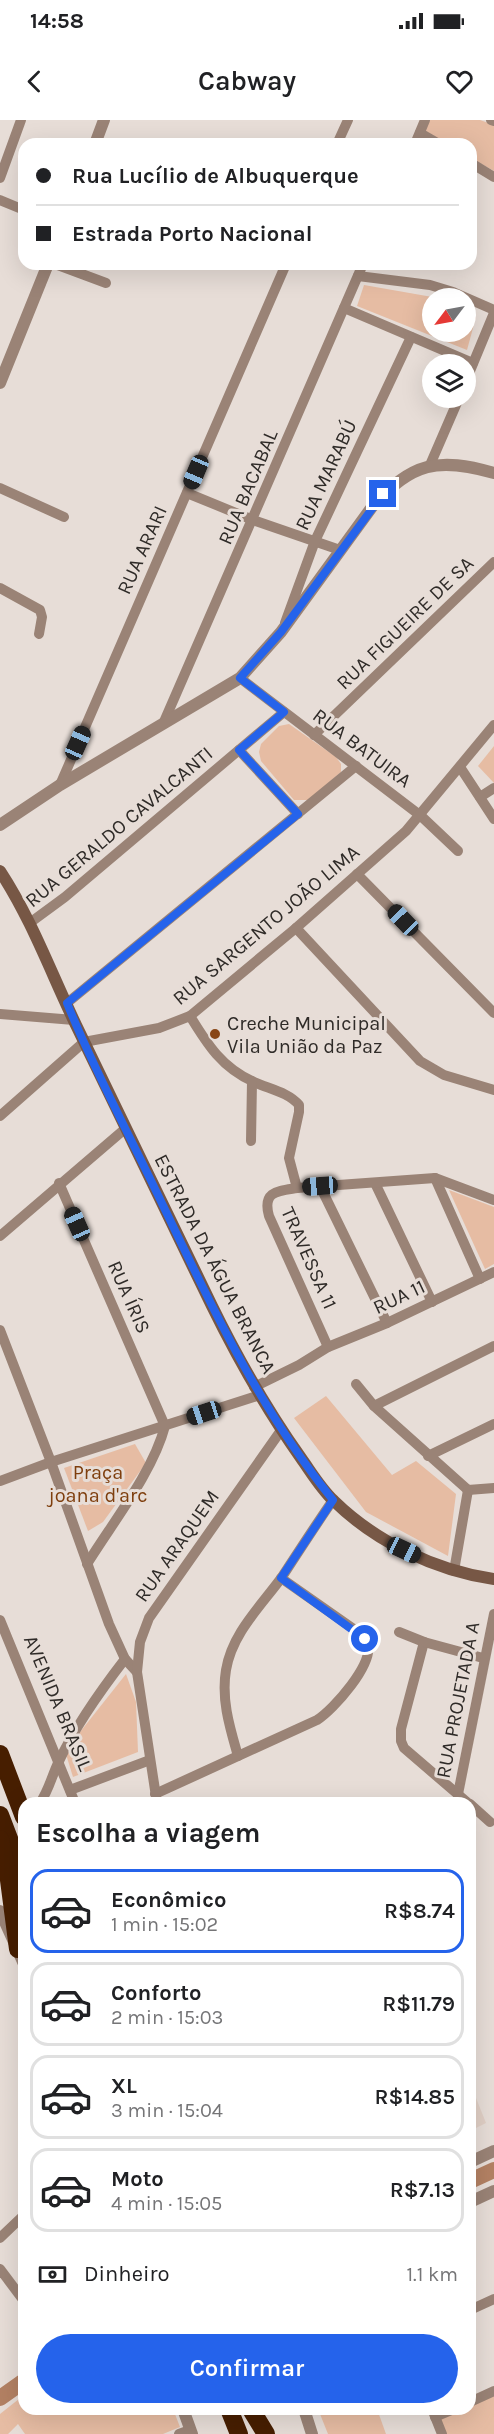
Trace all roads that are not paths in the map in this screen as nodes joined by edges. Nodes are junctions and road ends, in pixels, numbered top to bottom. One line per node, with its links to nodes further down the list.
1 (21, 120): 12 (street)
2 (104, 120): 6 (street)
3 (348, 120): 7 (street)
4 (425, 120): 5 (street)
5 (420, 132): 8 (street); 9 (street)
6 (97, 138)
7 (340, 138)
8 (418, 138)
9 (430, 138)
10 (477, 167): 11 (street)
11 (494, 177)
12 (0, 178)
13 (0, 200): 14 (street)
14 (18, 208)
15 (46, 270): 26 (street)
16 (71, 270): 20 (street)
17 (283, 270): 31 (street, RUA ARARI)
18 (360, 270): 19 (street, RUA BACABAL)
19 (358, 276): 21 (street, RUA BACABAL); 22 (street)
20 (106, 283)
21 (345, 308): 23 (street); 33 (street, RUA BACABAL)
22 (494, 311): 25 (street)
23 (411, 337): 24 (street); 34 (street, RUA MARABÚ)
24 (452, 354)
25 (476, 356)
26 (0, 383)
27 (455, 408): 28 (street)
28 (430, 465): 29 (street); 35 (street)
29 (494, 473)
30 (0, 488): 32 (street)
31 (187, 493): 33 (street); 48 (street, RUA ARARI)
32 (64, 517)
33 (253, 520): 34 (street); 42 (street, RUA BACABAL)
34 (315, 541): 35 (street); 38 (street, RUA MARABÚ)
35 (340, 550): 38 (street)
36 (494, 562): 44 (street, RUA FIGUEIRE DE SA)
37 (0, 588): 39 (street)
38 (281, 632): 40 (street)
39 (39, 634)
40 (240, 678): 41 (street, RUA BATUIRA); 42 (street)
41 (284, 712): 44 (street, RUA BATUIRA); 45 (street, RUA GERALDO CAVALCANTI)
42 (163, 724): 48 (street)
43 (494, 725): 47 (street, RUA SARGENTO JOÃO LIMA)
44 (314, 735): 46 (street, RUA BATUIRA)
45 (239, 750): 51 (street); 58 (street, RUA GERALDO CAVALCANTI)
46 (356, 766): 51 (street); 52 (street, RUA BATUIRA)
47 (460, 767): 50 (street); 52 (street, RUA SARGENTO JOÃO LIMA)
48 (60, 785): 54 (street)
49 (494, 788): 50 (street)
50 (480, 796): 53 (street)
51 (298, 814): 60 (street)
52 (421, 816): 55 (street, RUA BATUIRA); 57 (street, RUA SARGENTO JOÃO LIMA)
53 (494, 819)
54 (0, 825)
55 (458, 851)
56 (0, 871): 58 (main road, ESTRADA DA ÁGUA BRANCA)
57 (357, 873): 59 (street, RUA SARGENTO JOÃO LIMA); 61 (street)
58 (31, 922): 60 (main road, ESTRADA DA ÁGUA BRANCA)
59 (296, 928): 63 (street, RUA SARGENTO JOÃO LIMA); 67 (street)
60 (67, 1003): 64 (main road, ESTRADA DA ÁGUA BRANCA)
61 (494, 1013)
62 (0, 1014): 64 (street)
63 (190, 1016): 65 (street, RUA SARGENTO JOÃO LIMA); 66 (street)
64 (74, 1020): 65 (main road, ESTRADA DA ÁGUA BRANCA)
65 (84, 1042): 68 (street); 69 (main road, ESTRADA DA ÁGUA BRANCA)
66 (252, 1081): 70 (street); 75 (street)
67 (494, 1090)
68 (0, 1116)
69 (126, 1128): 72 (street); 86 (main road, ESTRADA DA ÁGUA BRANCA)
70 (250, 1141)
71 (435, 1179): 73 (street, TRAVESSA 11); 76 (street, TRAVESSA 11); 79 (street)
72 (59, 1183): 77 (street); 89 (street, RUA ÍRIS)
73 (375, 1183): 74 (street, TRAVESSA 11); 80 (street)
74 (320, 1186): 75 (street, TRAVESSA 11); 81 (street)
75 (297, 1188): 84 (street, TRAVESSA 11)
76 (494, 1200)
77 (0, 1236)
78 (494, 1272): 79 (street, RUA 11)
79 (480, 1279): 80 (street, RUA 11)
80 (432, 1302): 81 (street, RUA 11)
81 (387, 1323): 84 (street, RUA 11)
82 (0, 1330): 92 (street)
83 (494, 1346): 87 (street)
84 (328, 1347): 86 (street, RUA 11)
85 (356, 1384): 87 (street)
86 (257, 1391): 89 (street, RUA 11); 90 (main road, ESTRADA DA ÁGUA BRANCA)
87 (374, 1406): 91 (street)
88 (494, 1424): 91 (street)
89 (165, 1426): 92 (street, RUA 11); 97 (street)
90 (282, 1430): 96 (main road, ESTRADA DA ÁGUA BRANCA); 107 (street, RUA ARAQUEM)
91 (428, 1456): 95 (street)
92 (51, 1462): 93 (street, RUA 11); 97 (street)
93 (0, 1481)
94 (494, 1488): 95 (street)
95 (468, 1490): 98 (street)
96 (333, 1500): 98 (main road, ESTRADA DA ÁGUA BRANCA); 99 (street)
97 (87, 1564): 106 (street)
98 (454, 1571): 100 (main road, ESTRADA DA ÁGUA BRANCA)
99 (281, 1578): 109 (street); 109 (street)
100 (494, 1579)
101 (494, 1614): 105 (street, RUA PROJETADA A)
102 (0, 1620): 111 (street, AVENIDA BRASIL)
103 (399, 1632): 104 (street)
104 (424, 1642): 105 (street); 113 (street)
105 (483, 1658): 113 (street, RUA PROJETADA A)
106 (125, 1659): 107 (street); 111 (street)
107 (137, 1672): 110 (street, RUA ARAQUEM)
108 (0, 1754): 119 (highway)
109 (238, 1756): 117 (street)
110 (150, 1760): 112 (street); 116 (street, RUA ARAQUEM)
111 (58, 1762): 112 (street, AVENIDA BRASIL); 114 (street)
112 (70, 1790): 115 (street, AVENIDA BRASIL)
113 (458, 1794): 118 (street)
114 (43, 1797)
115 (73, 1797)
116 (156, 1797)
117 (158, 1797)
118 (461, 1797)
119 (18, 1801)
120 (476, 1810): 122 (street)
121 (0, 1815): 124 (highway)
122 (490, 1822)
123 (0, 1839): 126 (highway)
124 (18, 1862)
125 (0, 1911): 127 (street)
126 (18, 1937)
127 (18, 1950)
128 (494, 2151): 129 (street)
129 (476, 2159)
130 (494, 2191): 131 (street)
131 (476, 2199)
132 (18, 2222): 133 (street)
133 (0, 2238)
134 (0, 2269): 135 (street)
135 (18, 2293)
136 (494, 2299): 137 (street)
137 (476, 2307)
138 (494, 2391): 139 (street)
139 (476, 2399)
140 (184, 2415): 145 (street)
141 (253, 2415): 146 (highway)
142 (254, 2415): 147 (highway)
143 (306, 2415): 148 (street)
144 (434, 2415): 149 (street)
145 (187, 2433)
146 (261, 2434)
147 (266, 2434)
148 (312, 2434)
149 (442, 2434)

